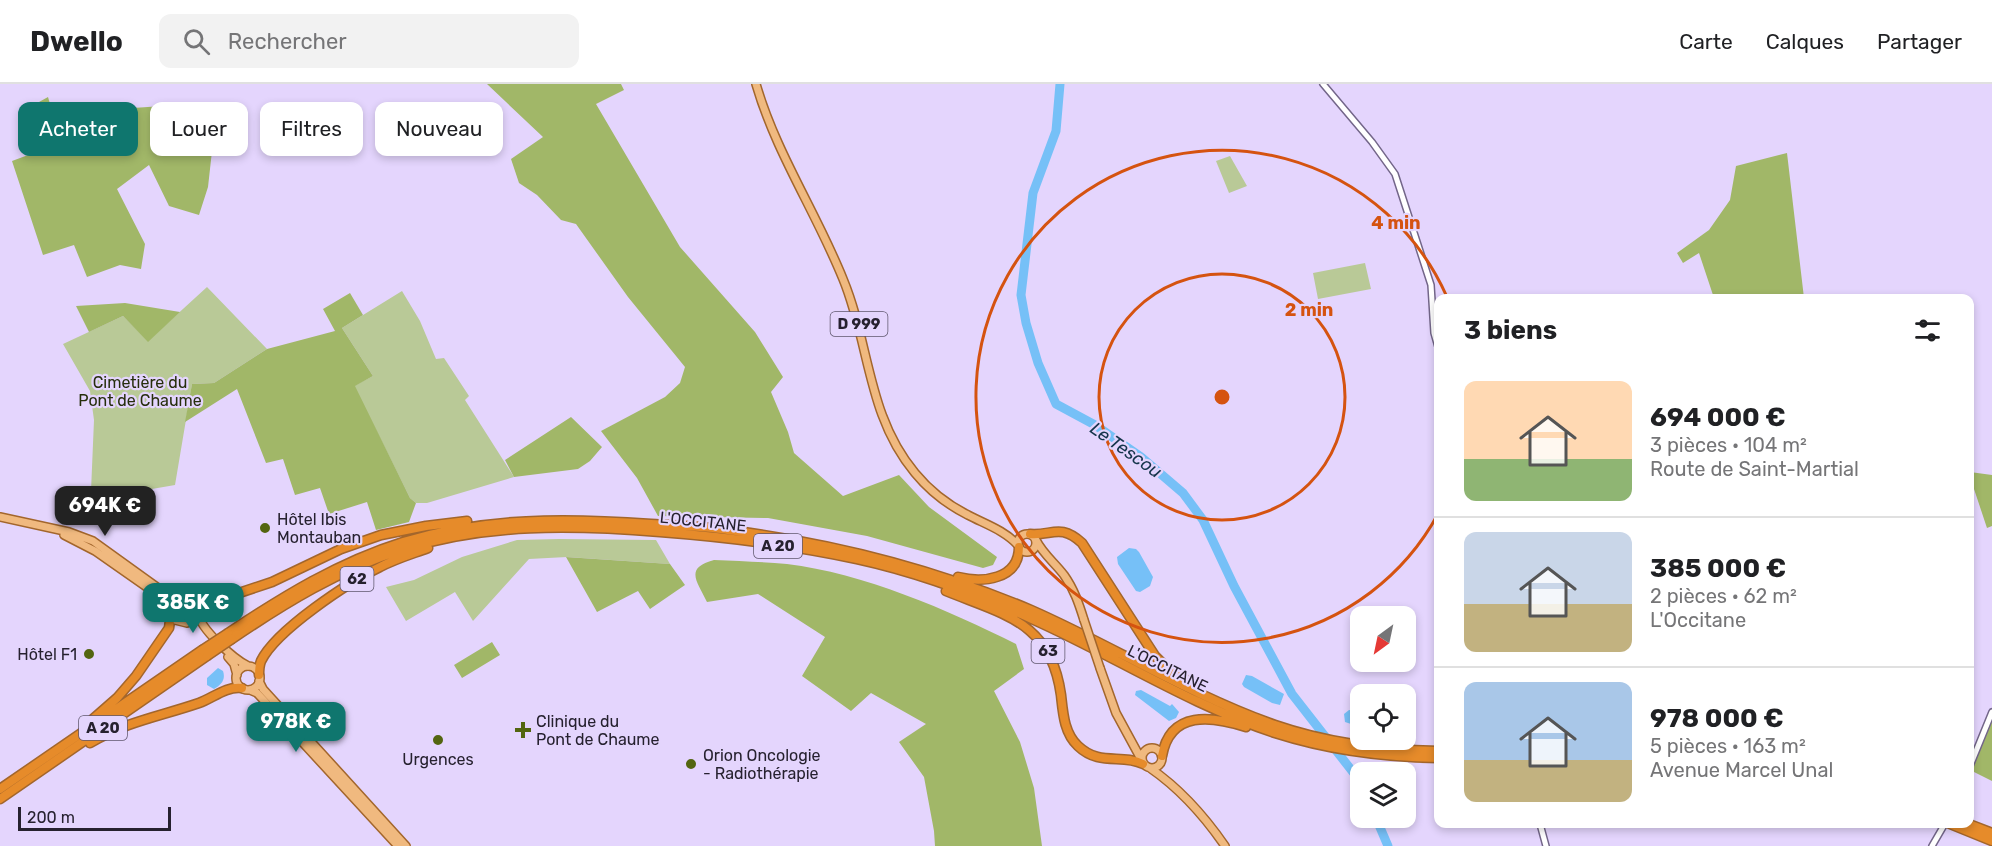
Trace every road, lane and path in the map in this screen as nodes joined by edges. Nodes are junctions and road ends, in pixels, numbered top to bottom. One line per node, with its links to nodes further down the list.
1 (756, 84): 7 (main road, D 999)
2 (1323, 84): 3 (street)
3 (1434, 333)
4 (0, 517): 6 (main road)
5 (510, 521): 15 (highway, L'OCCITANE / A 20); 17 (highway, 62); 20 (highway, L'OCCITANE / A 20)
6 (51, 528): 10 (main road); 13 (main road)
7 (998, 529): 9 (main road, D 999); 11 (main road, D 999)
8 (489, 531): 15 (highway, L'OCCITANE / A 20); 20 (highway, L'OCCITANE / A 20); 23 (highway, 62)
9 (1030, 536): 11 (main road); 12 (main road); 14 (main road); 25 (highway)
10 (85, 545): 13 (main road); 18 (main road)
11 (1019, 546): 12 (main road); 15 (highway)
12 (1029, 551): 14 (main road)
13 (121, 560): 16 (main road)
14 (1054, 564): 27 (main road, bridge)
15 (900, 567): 25 (highway, L'OCCITANE / A 20); 28 (highway, L'OCCITANE / A 20); 35 (highway, 63)
16 (180, 597): 17 (main road); 18 (main road)
17 (196, 606): 19 (main road); 21 (main road)
18 (171, 611): 19 (main road); 31 (highway)
19 (187, 623): 22 (main road)
20 (230, 636): 31 (highway, L'OCCITANE / A 20, bridge)
21 (248, 666): 22 (main road); 23 (main road)
22 (237, 675): 24 (main road)
23 (259, 678): 24 (main road); 46 (main road)
24 (246, 689): 31 (highway); 45 (main road)
25 (1239, 711): 30 (highway, L'OCCITANE / A 20)
26 (1992, 712): 32 (street)
27 (1130, 739): 29 (main road); 35 (main road)
28 (1296, 739): 33 (highway); 34 (highway, L'OCCITANE / A 20)
29 (1150, 747): 33 (main road); 35 (main road)
30 (1434, 751)
31 (59, 753): 37 (highway, L'OCCITANE / A 20); 38 (highway, L'OCCITANE / A 20)
32 (1974, 756)
33 (1162, 758): 35 (main road); 36 (main road)
34 (1434, 758)
35 (1145, 764): 36 (main road)
36 (1167, 781): 47 (main road)
37 (0, 789)
38 (0, 799)
39 (1974, 826): 43 (highway)
40 (1541, 828): 48 (street)
41 (1945, 828): 49 (street)
42 (1955, 828): 44 (highway)
43 (1992, 833)
44 (1992, 841)
45 (398, 846)
46 (406, 846)
47 (1225, 846)
48 (1546, 846)
49 (1932, 846)

